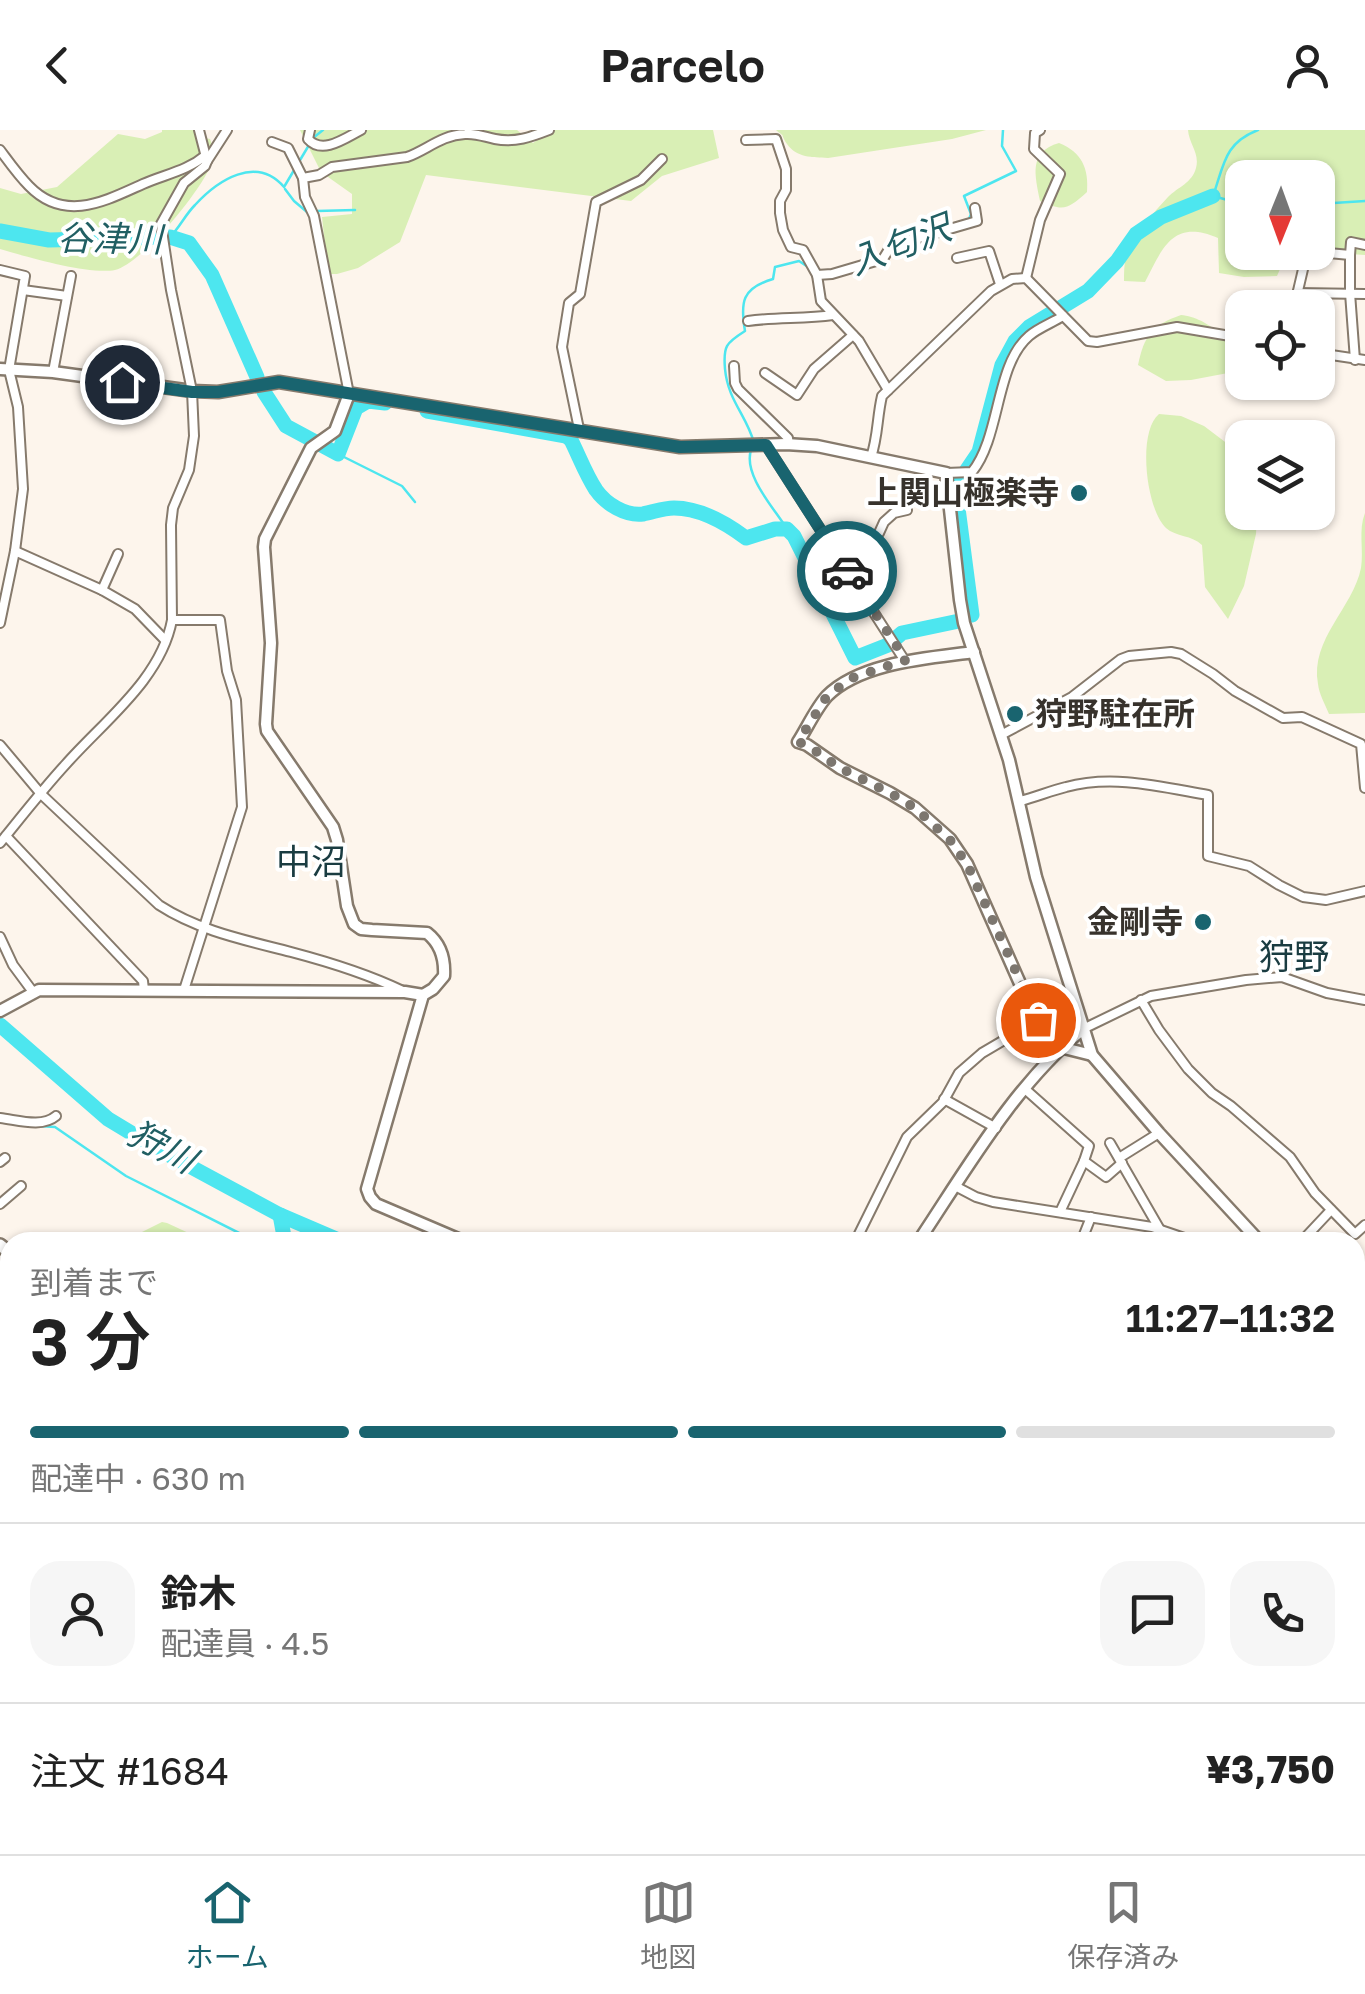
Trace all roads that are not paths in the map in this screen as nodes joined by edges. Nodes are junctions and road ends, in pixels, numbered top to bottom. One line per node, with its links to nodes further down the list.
1 (198, 130): 10 (street)
2 (228, 130): 10 (street)
3 (310, 130): 4 (street)
4 (360, 130)
5 (549, 130): 12 (street)
6 (1040, 130): 21 (street)
7 (746, 140): 19 (street)
8 (272, 142): 12 (street)
9 (0, 150): 10 (street)
10 (206, 158): 41 (street)
11 (662, 159): 43 (street)
12 (303, 178): 42 (street)
13 (974, 208): 19 (street)
14 (1365, 244): 16 (street)
15 (1335, 254): 16 (street)
16 (1350, 255): 25 (street)
17 (957, 258): 22 (street)
18 (0, 270): 23 (street)
19 (817, 274): 28 (street)
20 (71, 276): 27 (street)
21 (1026, 278): 22 (street); 29 (street)
22 (1000, 284): 40 (street)
23 (23, 290): 27 (street); 36 (street)
24 (1335, 294): 25 (street)
25 (1350, 294): 26 (street); 35 (street)
26 (1365, 294)
27 (67, 296): 38 (street)
28 (833, 315): 30 (street); 32 (street)
29 (1062, 316): 31 (street); 47 (street)
30 (748, 321)
31 (1225, 334)
32 (854, 336): 39 (street); 40 (street)
33 (2, 352): 36 (street)
34 (1335, 356): 35 (street)
35 (1360, 360)
36 (7, 365): 38 (street); 49 (street)
37 (734, 366): 45 (street)
38 (53, 372): 41 (street)
39 (765, 373)
40 (888, 390): 46 (street)
41 (192, 392): 42 (street); 53 (street)
42 (349, 394): 43 (street); 71 (street)
43 (579, 430): 44 (street)
44 (766, 445): 45 (street); 51 (street)
45 (789, 445): 46 (street)
46 (870, 457): 47 (street)
47 (946, 473): 56 (street)
48 (907, 510): 51 (street)
49 (15, 550): 52 (street); 54 (street)
50 (118, 554): 52 (street)
51 (840, 560): 57 (street)
52 (102, 590): 55 (street)
53 (172, 620): 55 (street); 65 (street)
54 (0, 623)
55 (166, 640): 61 (street)
56 (974, 652): 57 (street); 58 (street)
57 (906, 660): 75 (street)
58 (1001, 734): 60 (street); 62 (street)
59 (0, 745): 61 (street)
60 (1365, 788)
61 (41, 794): 63 (street); 65 (street)
62 (1020, 801): 64 (street); 76 (street)
63 (3, 839): 67 (street)
64 (1365, 891)
65 (202, 928): 68 (street); 70 (street)
66 (0, 937): 69 (street)
67 (144, 990): 68 (street); 69 (street)
68 (184, 990): 70 (street)
69 (33, 992): 74 (street)
70 (406, 992): 71 (street)
71 (422, 995): 95 (street)
72 (1141, 1000): 73 (street); 76 (street); 91 (street)
73 (1365, 1000)
74 (0, 1011)
75 (1038, 1020): 77 (street); 80 (street)
76 (1082, 1029): 77 (street); 78 (street)
77 (1060, 1047): 78 (street); 79 (street)
78 (1092, 1055): 84 (street)
79 (1025, 1090): 83 (street); 86 (street)
80 (944, 1099): 83 (street); 96 (street)
81 (56, 1116): 82 (street)
82 (0, 1118)
83 (996, 1128): 89 (street)
84 (1159, 1133): 87 (street); 100 (street)
85 (1110, 1144): 87 (street)
86 (1084, 1160): 87 (street); 92 (street)
87 (1120, 1160): 94 (street)
88 (22, 1186): 90 (street)
89 (955, 1186): 92 (street); 97 (street)
90 (0, 1204)
91 (1330, 1210): 101 (street); 102 (street)
92 (1060, 1212): 93 (street)
93 (1091, 1217): 94 (street); 98 (street)
94 (1159, 1228): 99 (street)
95 (442, 1232)
96 (860, 1232)
97 (925, 1232)
98 (1085, 1232)
99 (1170, 1232)
100 (1251, 1232)
101 (1309, 1232)
102 (1348, 1232)

